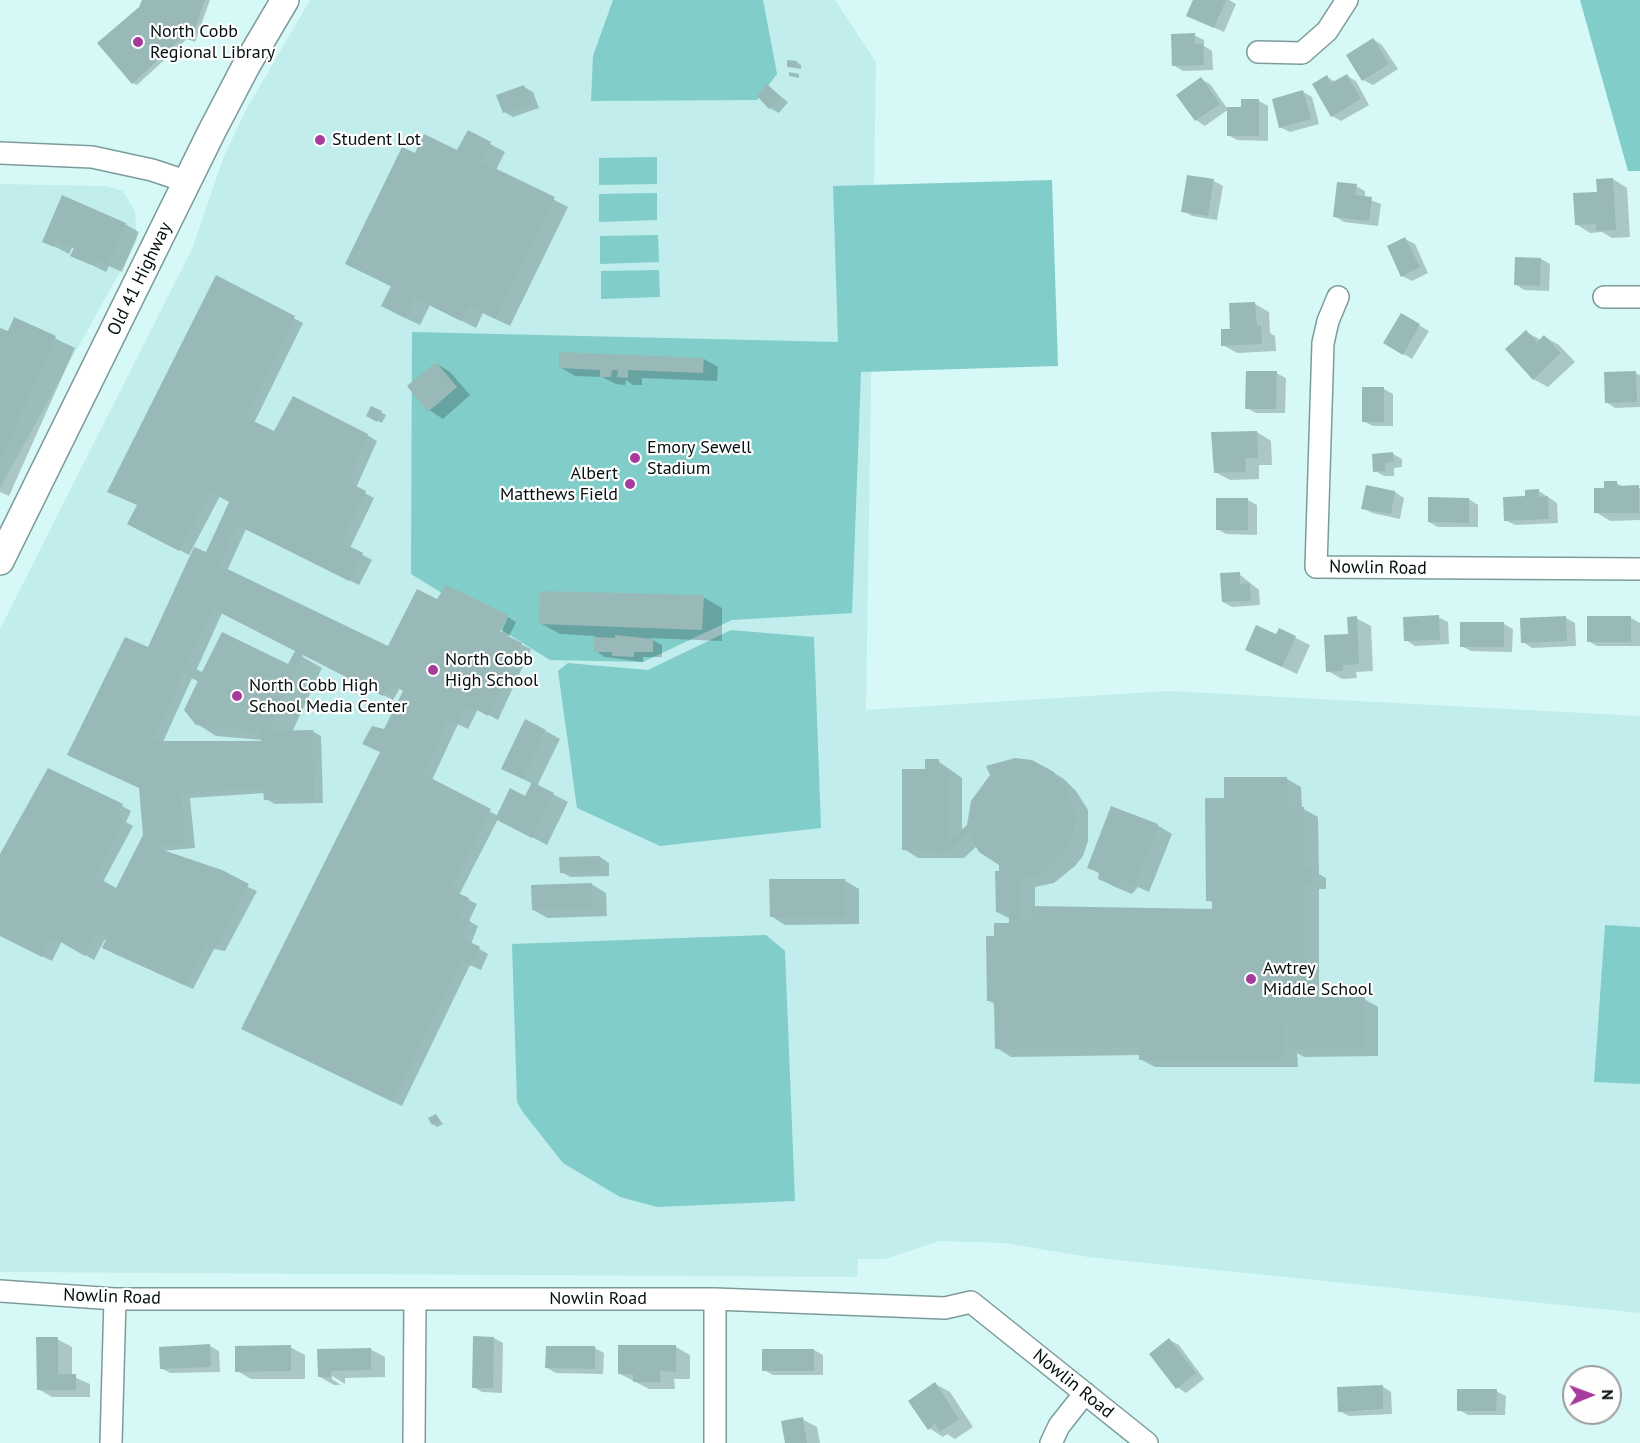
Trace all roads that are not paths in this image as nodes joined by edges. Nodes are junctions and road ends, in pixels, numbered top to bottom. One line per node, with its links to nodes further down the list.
1 (285, 0): 5 (main road, Old 41 Highway)
2 (1347, 0): 3 (street)
3 (1258, 52)
4 (0, 153): 5 (street)
5 (188, 182): 9 (main road, Old 41 Highway)
6 (1338, 297): 10 (street, Nowlin Road)
7 (1604, 297): 8 (street)
8 (1640, 297)
9 (0, 561)
10 (1640, 569)
11 (0, 1291): 12 (street, Nowlin Road)
12 (115, 1299): 13 (street, Nowlin Road); 16 (street)
13 (415, 1299): 14 (street, Nowlin Road); 17 (street)
14 (715, 1299): 15 (street, Nowlin Road); 18 (street)
15 (1085, 1393): 19 (street); 20 (street, Nowlin Road)
16 (111, 1443)
17 (414, 1443)
18 (715, 1443)
19 (1051, 1443)
20 (1147, 1443)

